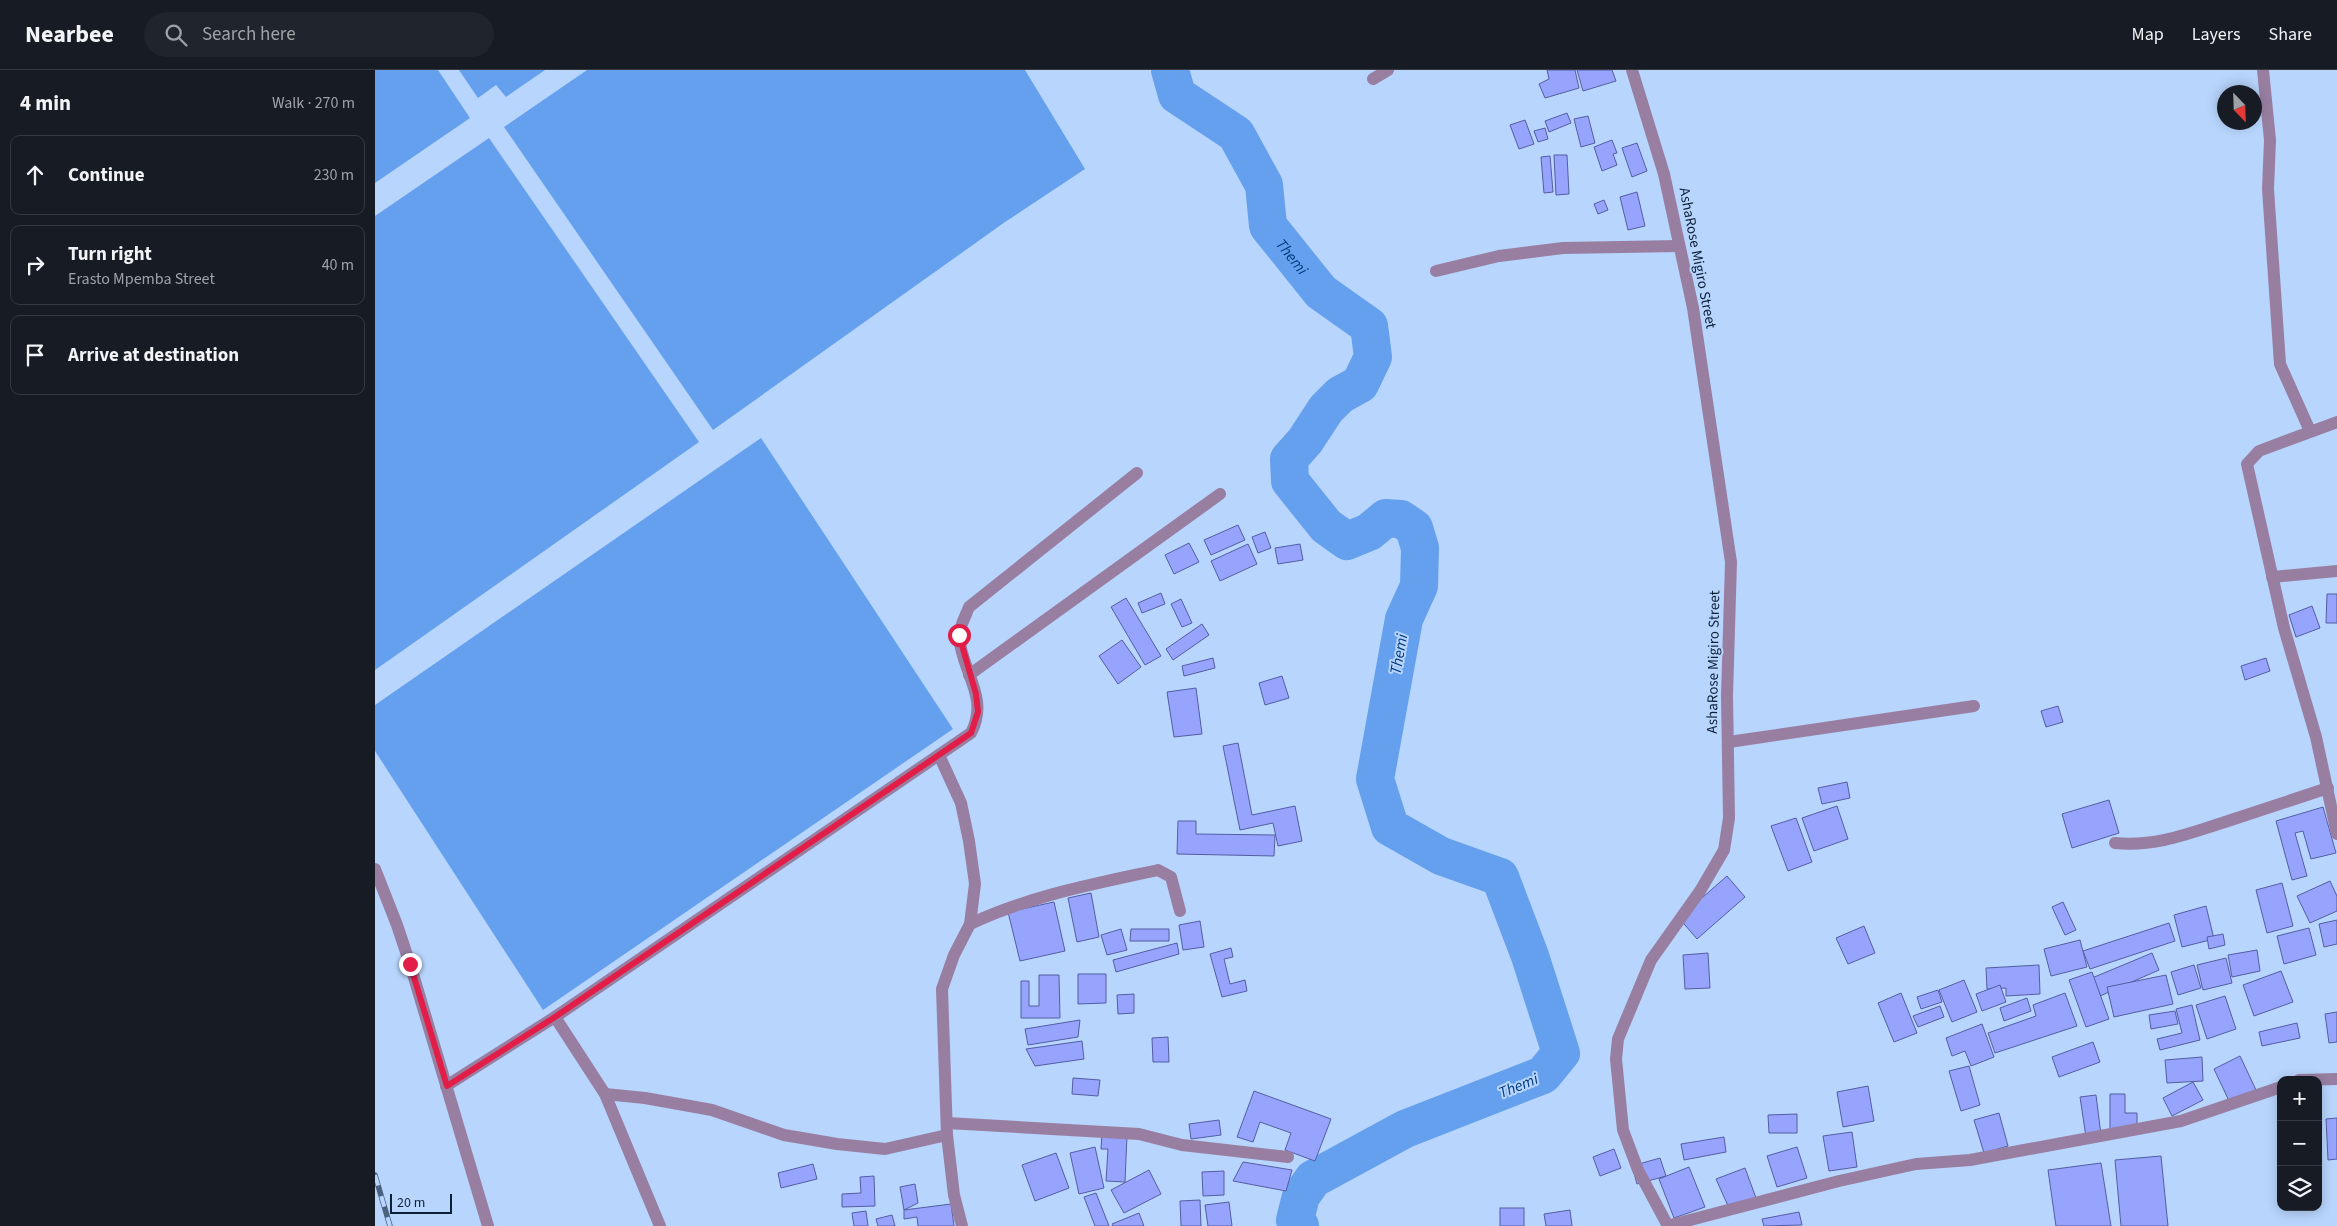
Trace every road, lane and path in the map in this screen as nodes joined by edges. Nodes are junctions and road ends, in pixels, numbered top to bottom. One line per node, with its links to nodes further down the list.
1 (1388, 70): 4 (street)
2 (1632, 70): 5 (street, AshaRose Migiro Street)
3 (2263, 70): 8 (street)
4 (1373, 79)
5 (1679, 246): 6 (street); 15 (street, AshaRose Migiro Street)
6 (1435, 271)
7 (2337, 422): 8 (street)
8 (2310, 430): 12 (street)
9 (1137, 473): 13 (street)
10 (1219, 494): 13 (street)
11 (2337, 571): 12 (street)
12 (2272, 577): 17 (street)
13 (969, 675): 16 (street)
14 (1974, 706): 15 (street)
15 (1729, 742): 34 (street, AshaRose Migiro Street)
16 (939, 756): 22 (street); 23 (street)
17 (2327, 788): 18 (street); 19 (street)
18 (2337, 834)
19 (2115, 843)
20 (375, 869): 26 (street)
21 (1180, 911): 22 (street)
22 (969, 924): 29 (street)
23 (555, 1017): 26 (street); 28 (street)
24 (2335, 1077): 25 (street)
25 (2322, 1078)
26 (447, 1086): 31 (street)
27 (2277, 1088): 34 (street)
28 (605, 1094): 29 (street); 32 (street)
29 (947, 1130): 30 (street); 33 (street)
30 (1288, 1157)
31 (488, 1226)
32 (660, 1226)
33 (962, 1226)
34 (1668, 1226)

